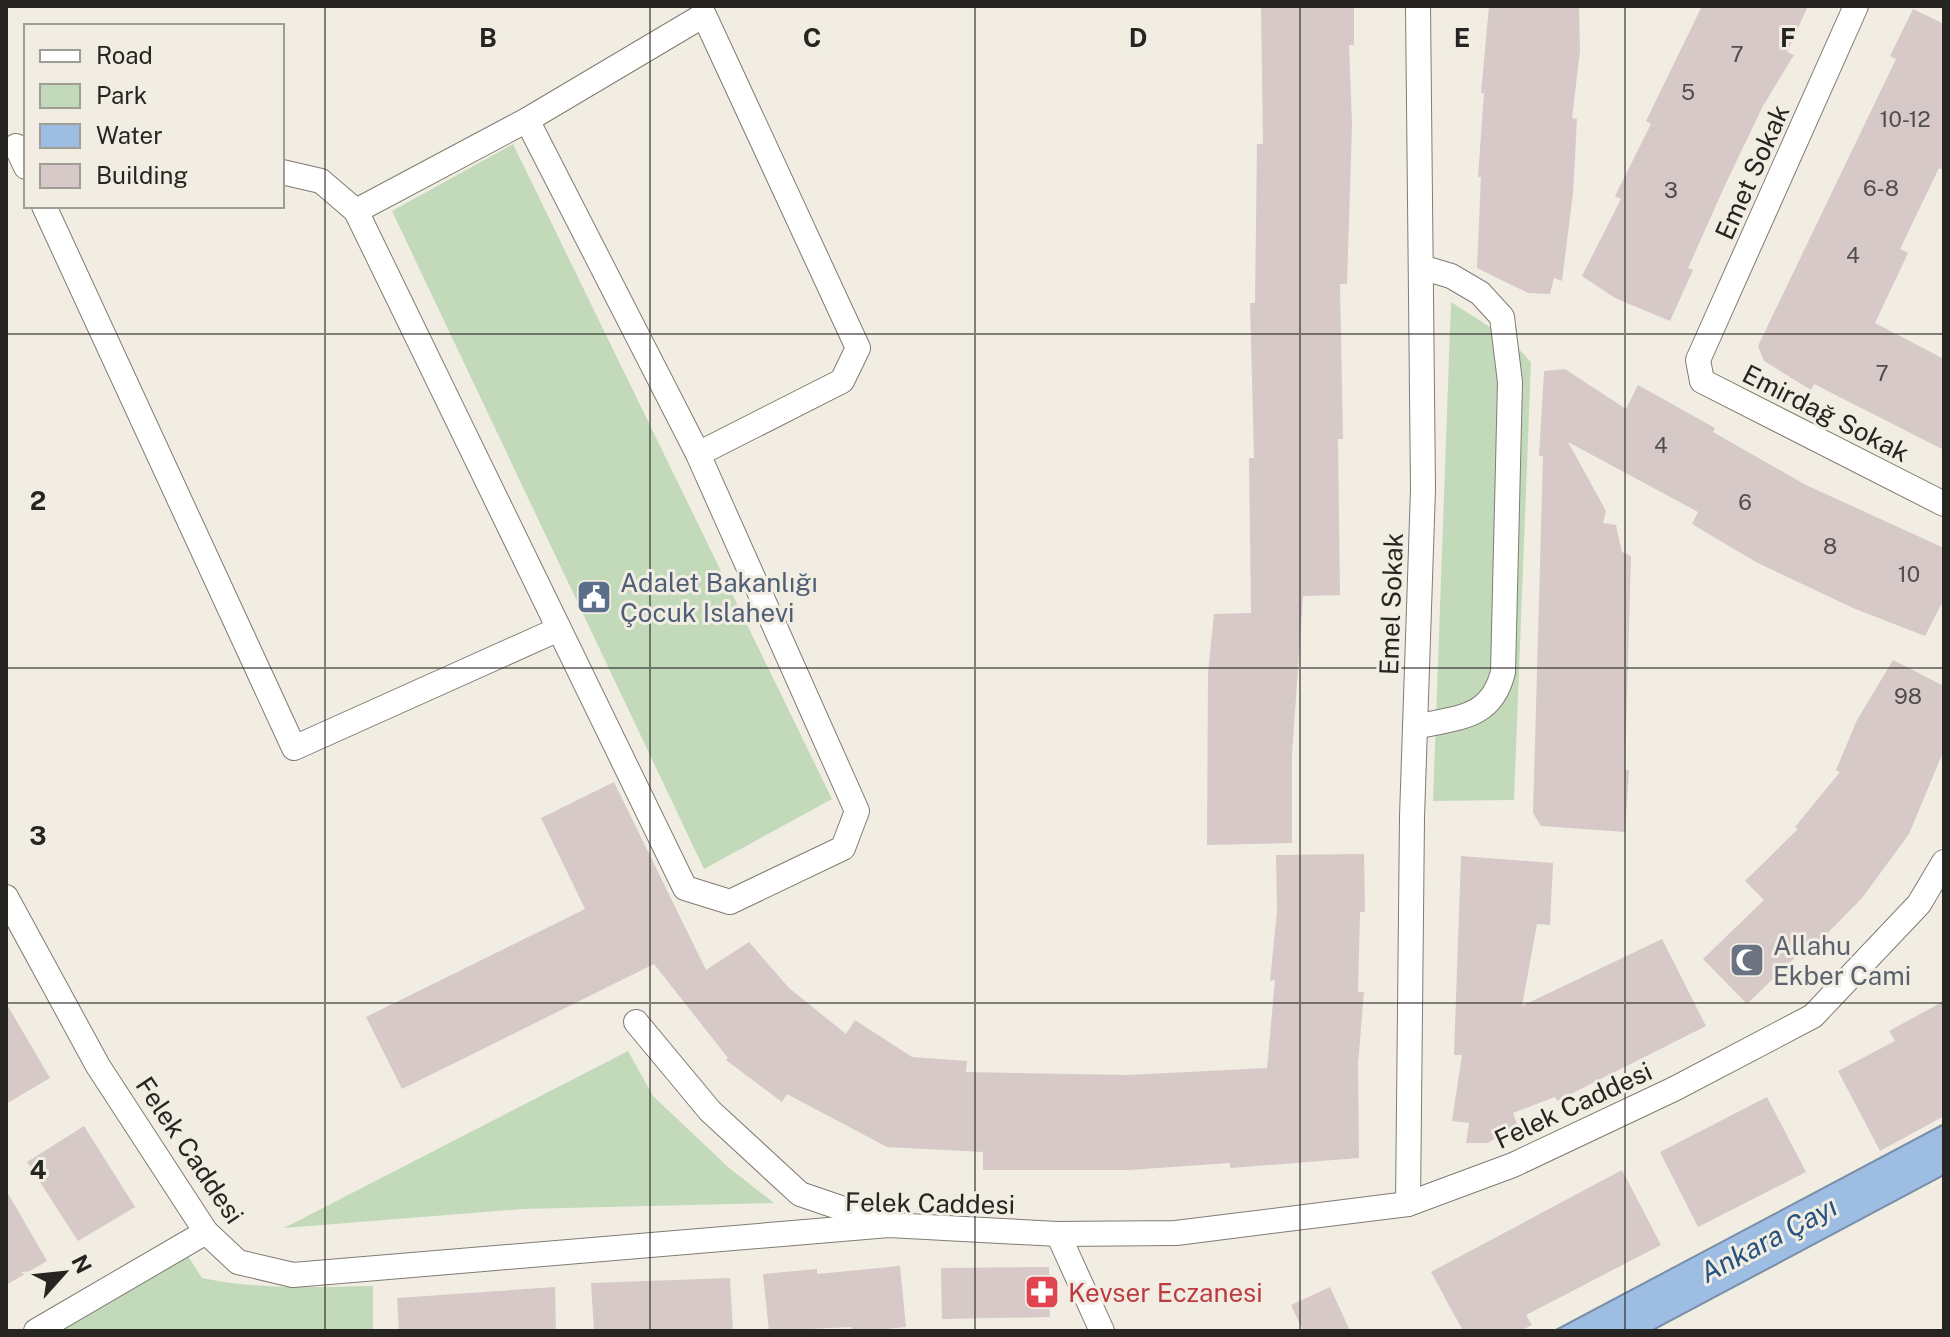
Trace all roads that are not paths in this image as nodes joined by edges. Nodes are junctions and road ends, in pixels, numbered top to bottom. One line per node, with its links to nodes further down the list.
1 (1418, 6): 7 (street, Emel Sokak)
2 (1856, 6): 8 (street, Emet Sokak)
3 (527, 120): 6 (street); 9 (street); 9 (street)
4 (284, 172): 6 (street)
5 (45, 208): 11 (street)
6 (356, 211): 11 (street)
7 (1421, 267): 12 (street, Emel Sokak); 12 (street)
8 (1698, 360): 10 (street, Emirdağ Sokak)
9 (698, 454): 11 (street)
10 (1944, 504)
11 (559, 629)
12 (1415, 727): 16 (street, Emel Sokak)
13 (1944, 862): 16 (street, Felek Caddesi)
14 (6, 897): 18 (street, Felek Caddesi)
15 (636, 1022): 17 (street)
16 (1408, 1204): 19 (street, Felek Caddesi)
17 (889, 1225): 18 (street, Felek Caddesi); 19 (street, Felek Caddesi)
18 (206, 1232): 20 (street)
19 (1058, 1234): 21 (street)
20 (36, 1331)
21 (1102, 1331)

